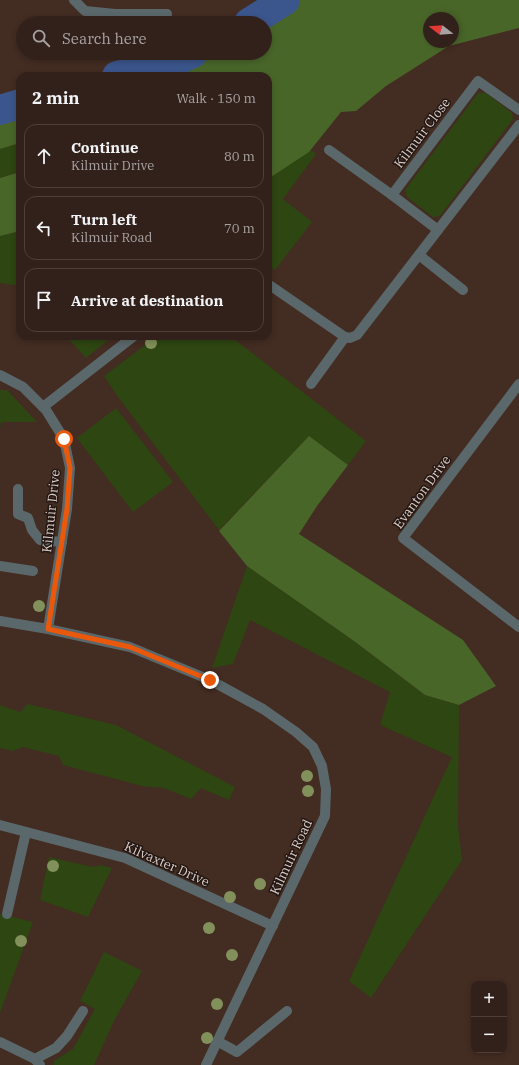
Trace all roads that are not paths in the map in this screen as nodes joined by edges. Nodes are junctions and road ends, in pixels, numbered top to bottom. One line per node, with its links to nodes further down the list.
1 (74, 0): 2 (street)
2 (166, 14)
3 (518, 107): 6 (street, Kilmuir Close)
4 (519, 125): 7 (street)
5 (329, 150): 6 (street)
6 (392, 195): 7 (street)
7 (438, 230): 8 (street)
8 (419, 255): 10 (street); 11 (street)
9 (272, 287): 11 (street)
10 (463, 290)
11 (345, 337): 14 (street)
12 (129, 340): 16 (street)
13 (0, 375): 16 (street, Kilmuir Drive)
14 (311, 384)
15 (519, 384): 22 (street, Evanton Drive)
16 (43, 407): 18 (street, Kilmuir Drive)
17 (18, 489): 18 (street)
18 (62, 542): 23 (street, Kilmuir Drive)
19 (0, 566): 20 (street)
20 (33, 571)
21 (0, 621): 23 (street, Kilmuir Road)
22 (519, 627)
23 (48, 629): 27 (street, Kilmuir Road)
24 (0, 825): 25 (street, Kilvaxter Drive)
25 (26, 832): 26 (street); 27 (street, Kilvaxter Drive)
26 (7, 914)
27 (273, 926): 30 (street, Kilmuir Road)
28 (83, 1011): 32 (street)
29 (287, 1011): 30 (street)
30 (217, 1041): 33 (street, Kilmuir Road)
31 (0, 1042): 32 (street)
32 (38, 1062)
33 (206, 1065)

